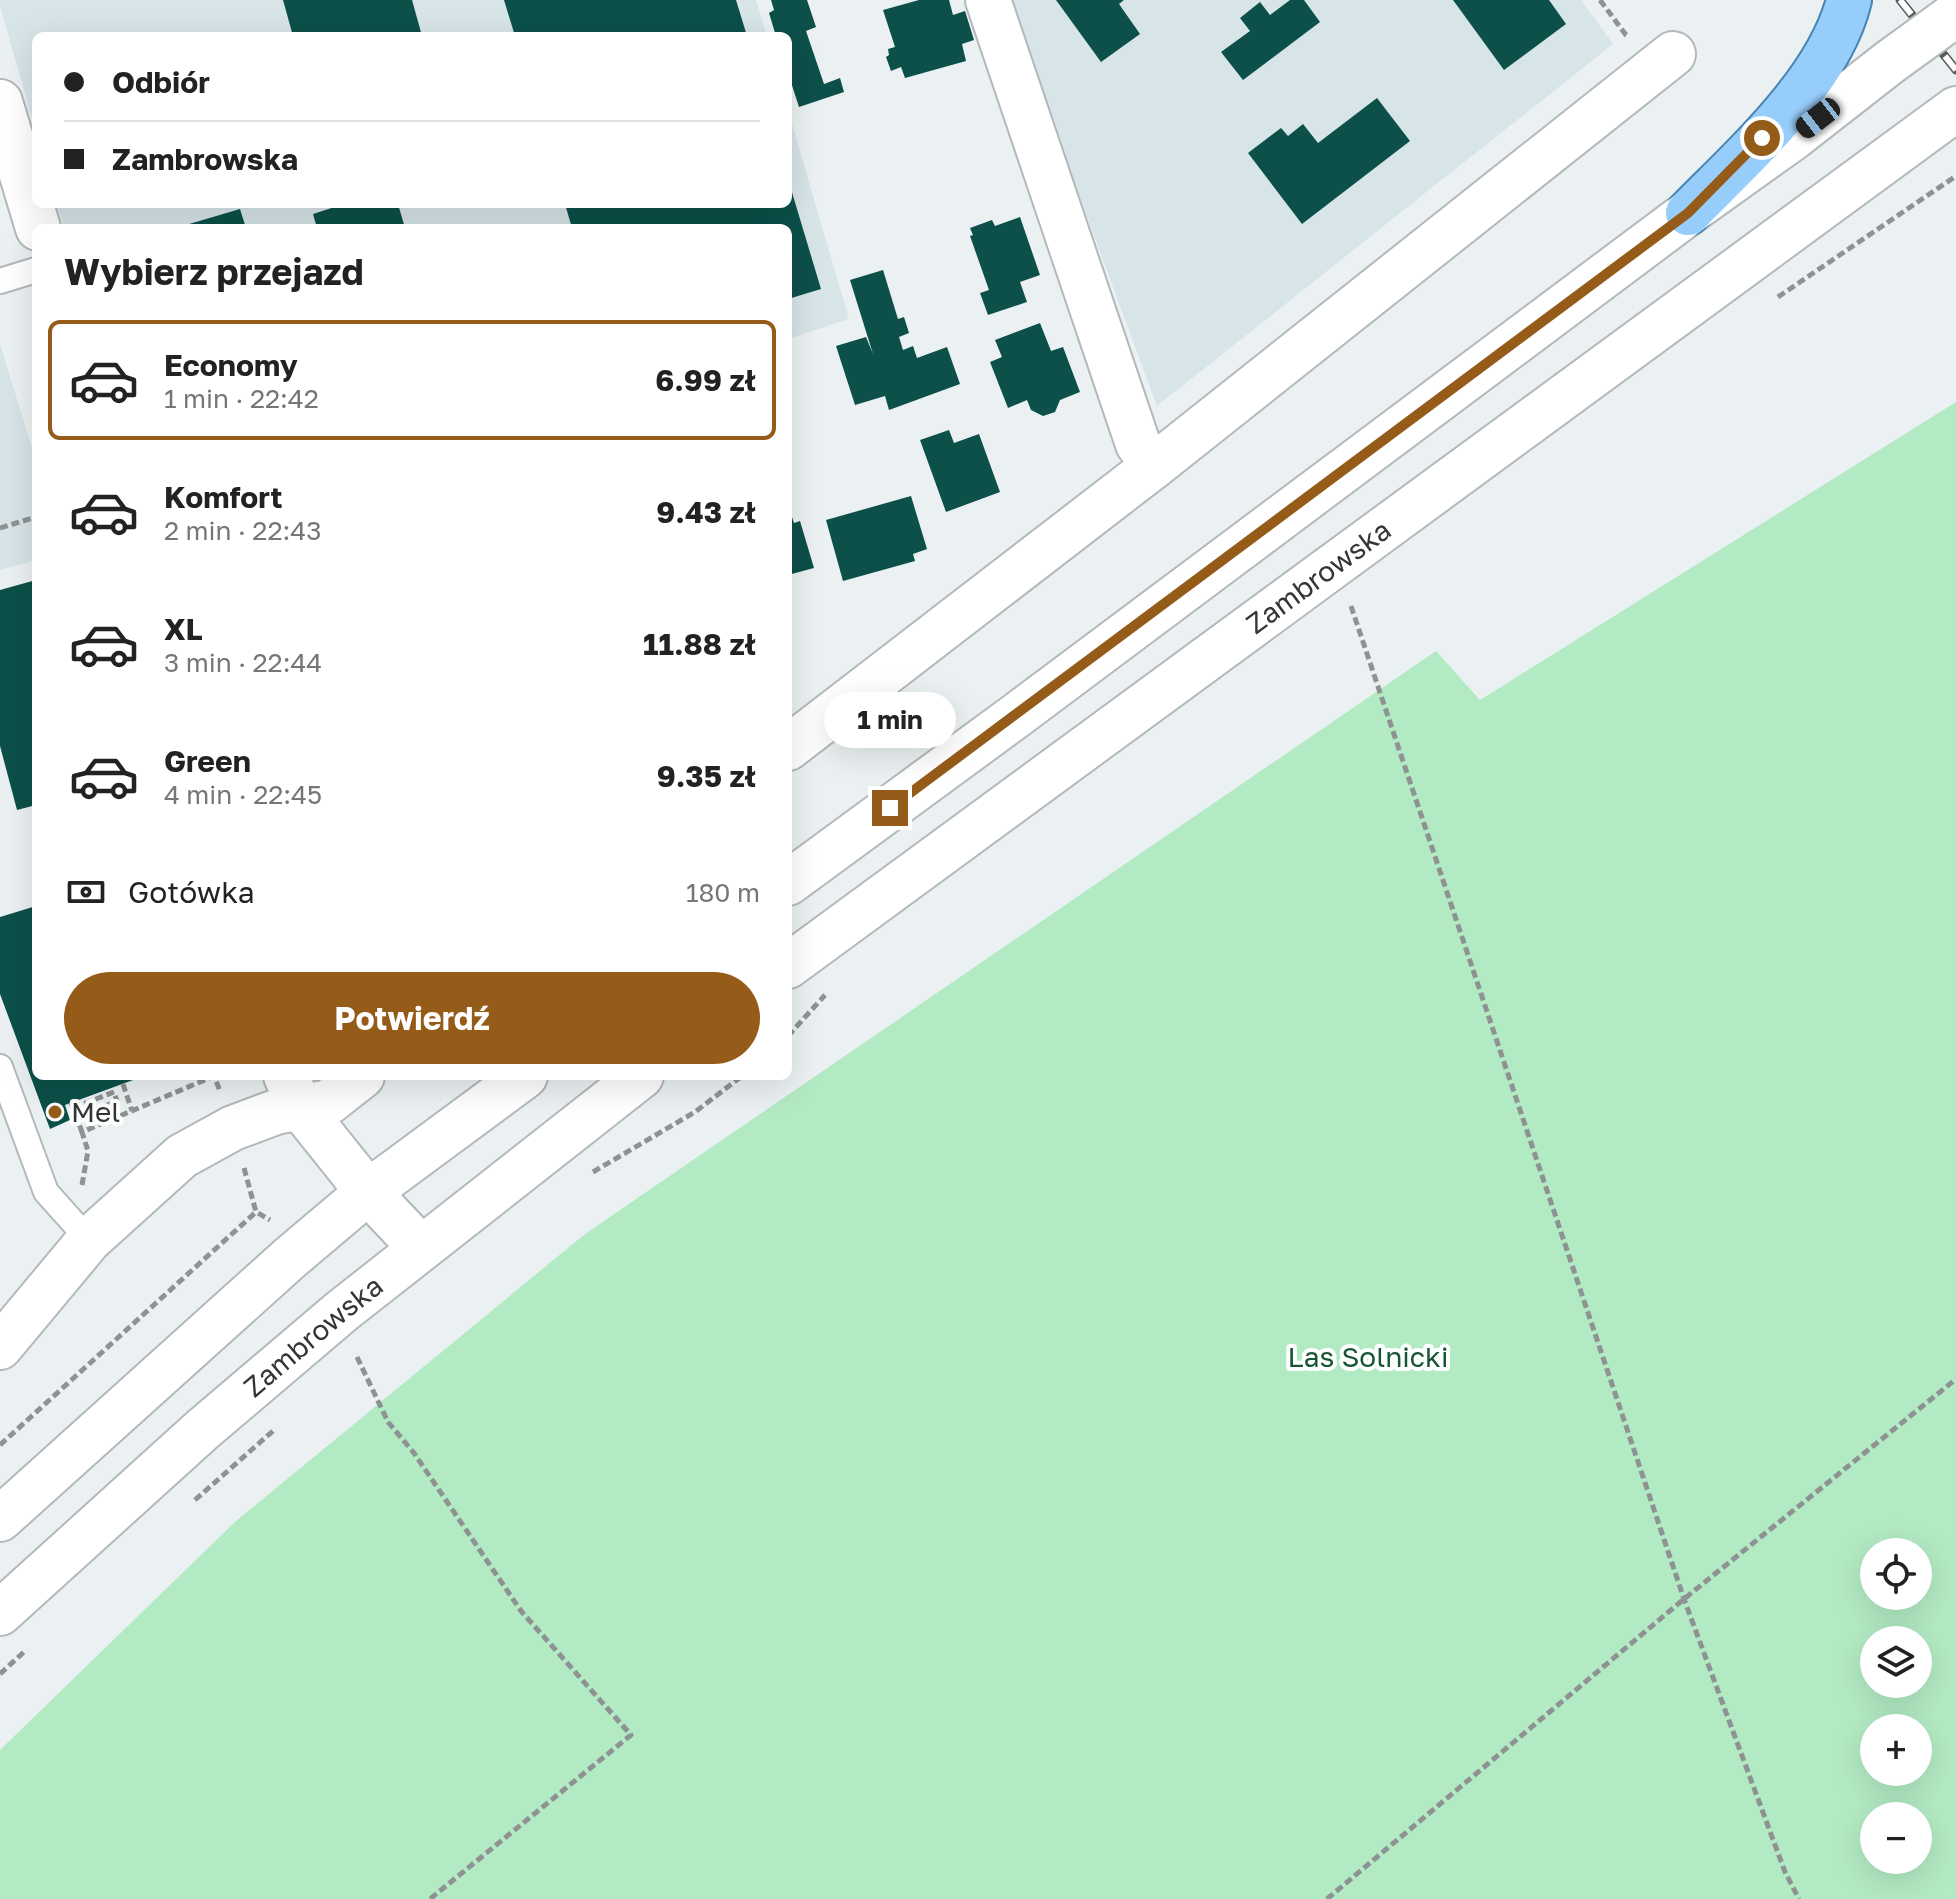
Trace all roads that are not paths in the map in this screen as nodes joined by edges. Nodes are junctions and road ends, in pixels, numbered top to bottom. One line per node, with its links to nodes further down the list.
1 (988, 0): 11 (main road)
2 (1848, 3): 7 (main road)
3 (1956, 14): 7 (main road, bridge)
4 (1673, 54): 11 (main road)
5 (0, 102): 8 (main road)
6 (1946, 117): 14 (main road, Zambrowska)
7 (1688, 213): 13 (main road)
8 (37, 224)
9 (32, 271): 10 (lane)
10 (0, 281)
11 (1154, 466): 12 (main road)
12 (792, 745)
13 (792, 880)
14 (792, 963)
15 (0, 1067): 21 (lane)
16 (357, 1080): 19 (main road)
17 (520, 1080): 20 (main road)
18 (636, 1080): 22 (main road, Zambrowska)
19 (293, 1092): 20 (main road); 21 (main road)
20 (368, 1192): 22 (main road); 24 (main road)
21 (89, 1240): 23 (main road)
22 (421, 1248): 25 (main road, Zambrowska)
23 (0, 1347)
24 (0, 1519)
25 (0, 1613)

